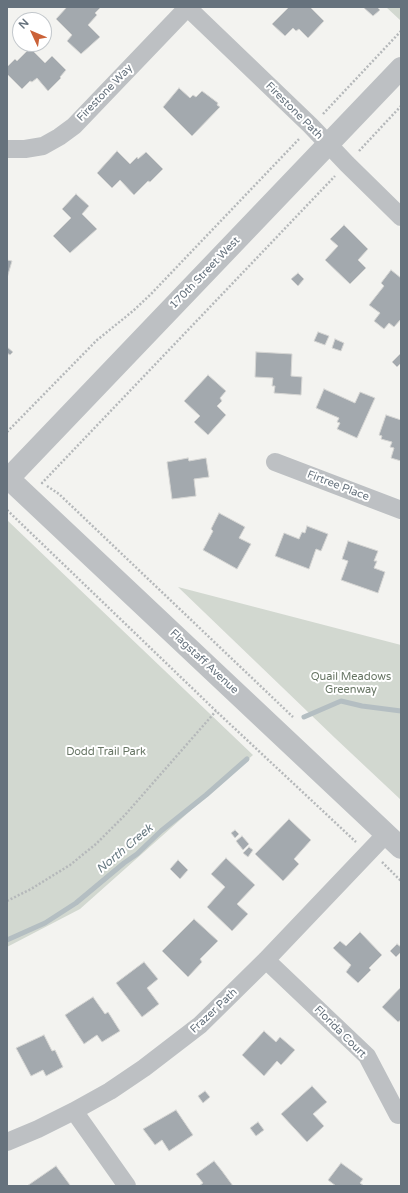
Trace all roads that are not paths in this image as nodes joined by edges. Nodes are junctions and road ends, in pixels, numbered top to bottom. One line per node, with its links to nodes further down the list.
1 (187, 7): 3 (street, Firestone Path); 4 (street, Firestone Way)
2 (401, 68): 3 (street, 170th Street West)
3 (328, 144): 5 (street, Firestone Path); 7 (street, 170th Street West)
4 (7, 149)
5 (401, 216)
6 (275, 462): 8 (street, Firtree Place)
7 (8, 477): 9 (street, Flagstaff Avenue)
8 (401, 510)
9 (394, 841): 10 (street, Frazer Path)
10 (266, 960): 11 (street, Frazer Path); 12 (street, Florida Court)
11 (74, 1111): 13 (street, Frazer Path); 14 (street)
12 (398, 1116)
13 (7, 1142)
14 (127, 1186)

